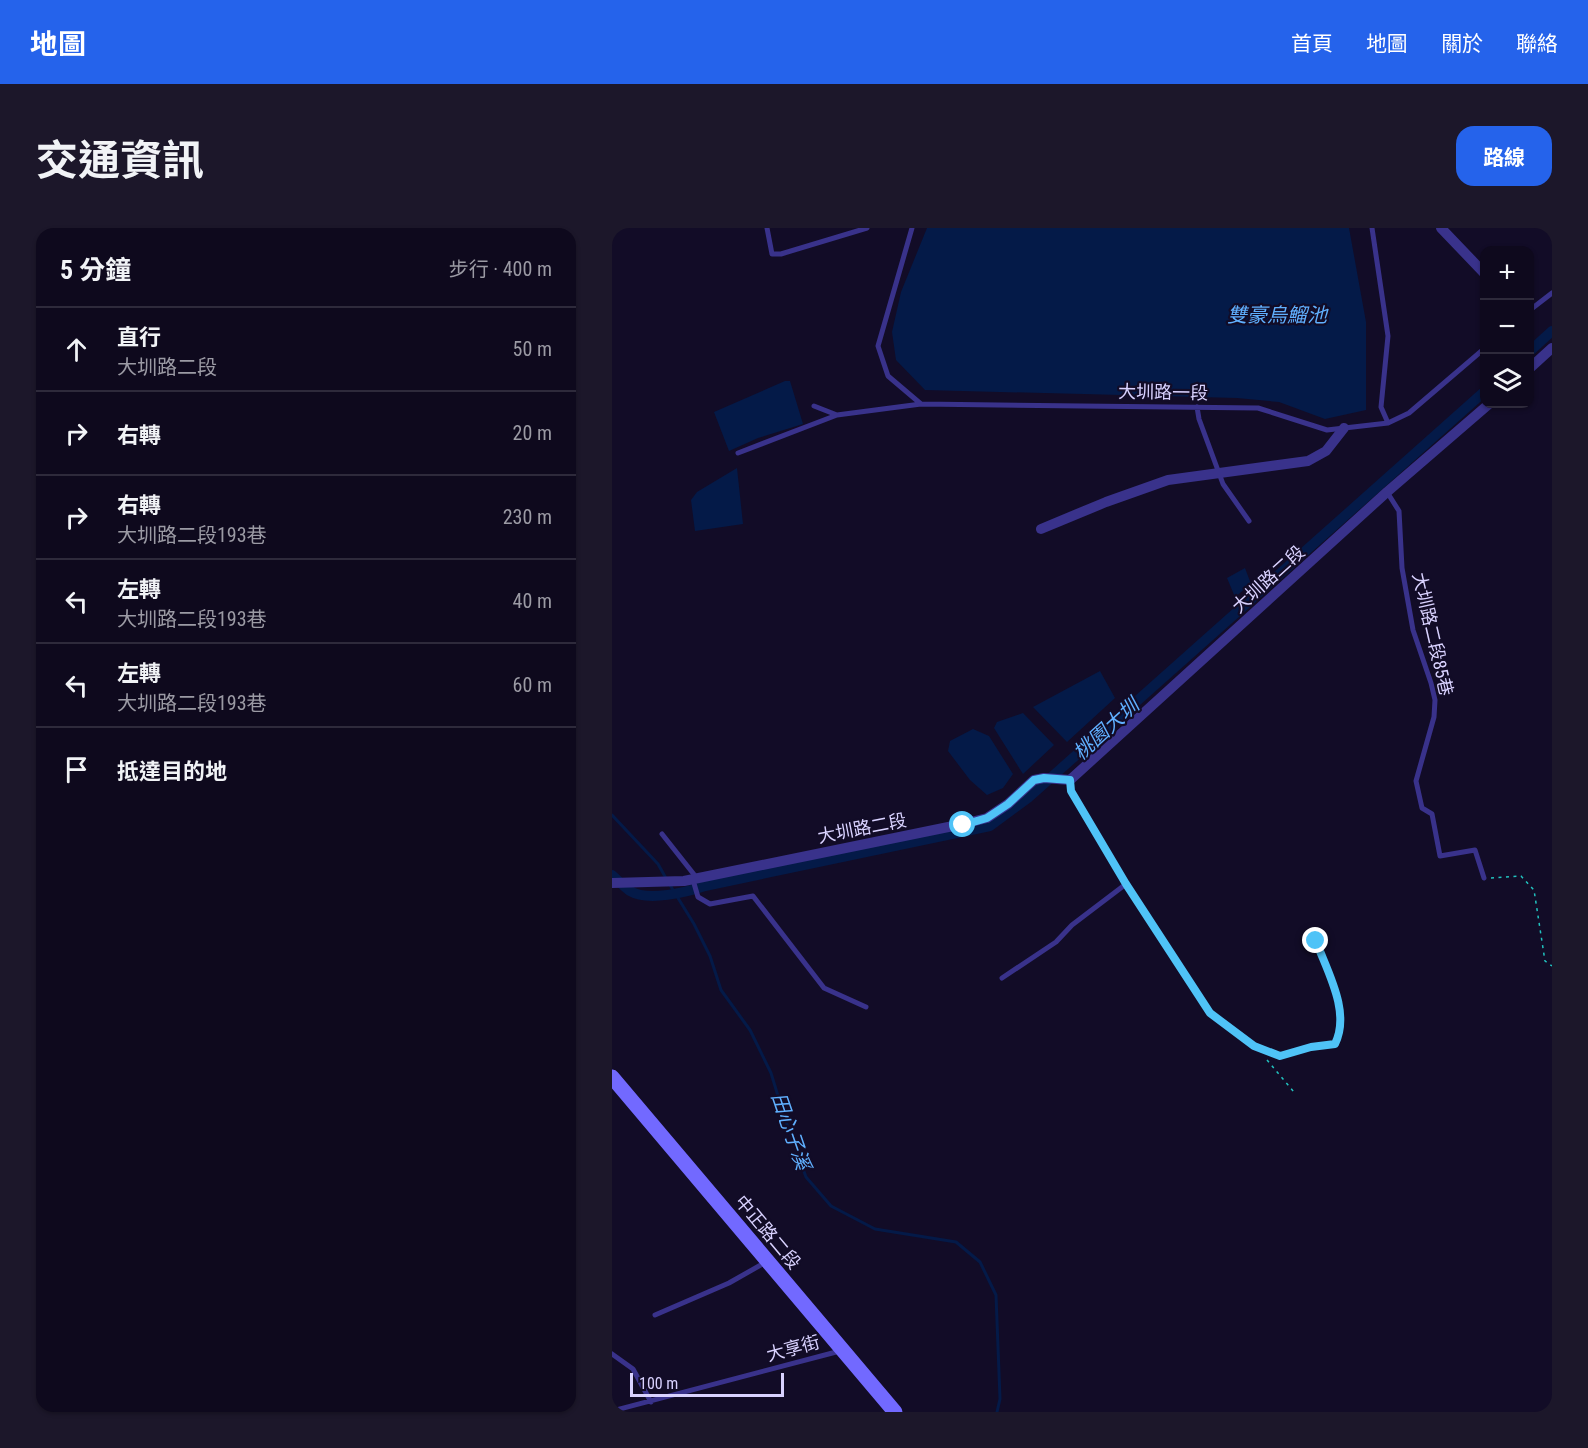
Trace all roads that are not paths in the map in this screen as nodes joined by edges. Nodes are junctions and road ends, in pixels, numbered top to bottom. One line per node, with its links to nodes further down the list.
1 (767, 228): 2 (lane)
2 (867, 228)
3 (912, 228): 12 (lane)
4 (1372, 228): 17 (lane)
5 (1441, 228): 6 (street)
6 (1480, 269)
7 (1552, 293): 8 (lane)
8 (1534, 307)
9 (1552, 348): 11 (street)
10 (1480, 352): 17 (lane, 大圳路一段)
11 (1534, 364)
12 (921, 404): 14 (lane, 大圳路一段); 16 (lane, 大圳路一段)
13 (814, 406): 16 (lane, 大圳路一段)
14 (1197, 407): 18 (lane, 大圳路一段); 20 (lane)
15 (1484, 408): 21 (street, 大圳路二段)
16 (837, 415): 19 (lane)
17 (1388, 423): 18 (lane, 大圳路一段)
18 (1344, 428): 20 (street)
19 (738, 453)
20 (1219, 473): 22 (lane); 23 (street)
21 (1388, 492): 24 (street, 大圳路二段); 26 (lane, 大圳路二段85巷)
22 (1249, 521)
23 (1041, 529)
24 (1070, 780): 27 (street, 大圳路二段); 29 (lane)
25 (662, 834): 27 (lane)
26 (1484, 878)
27 (692, 880): 28 (street, 大圳路二段); 32 (lane)
28 (612, 883)
29 (1126, 884): 30 (lane); 31 (lane)
30 (1316, 941)
31 (1002, 978)
32 (866, 1007)
33 (612, 1077): 34 (main road, 中正路二段)
34 (767, 1261): 35 (lane); 36 (main road, 中正路二段)
35 (655, 1315)
36 (843, 1350): 38 (lane, 大享街); 40 (main road, 中正路二段)
37 (613, 1355): 38 (lane)
38 (651, 1402): 39 (lane, 大享街)
39 (612, 1411)
40 (895, 1412)

